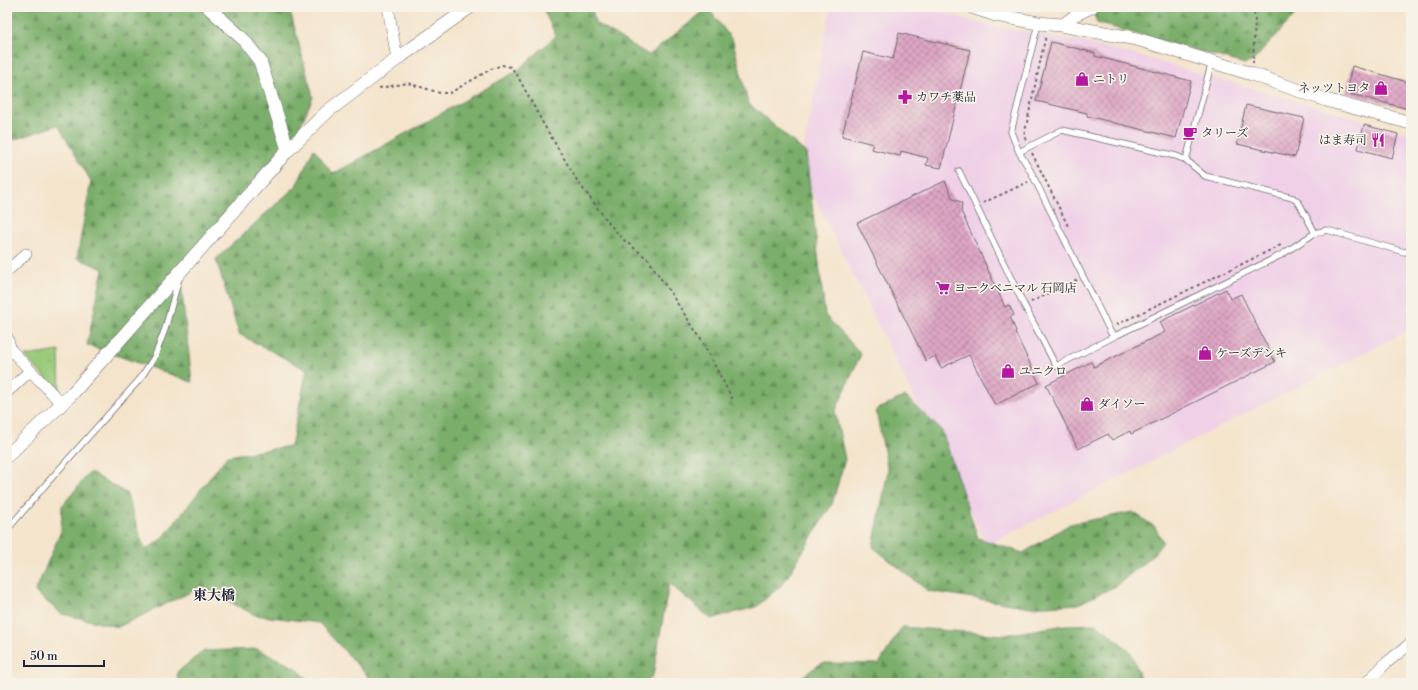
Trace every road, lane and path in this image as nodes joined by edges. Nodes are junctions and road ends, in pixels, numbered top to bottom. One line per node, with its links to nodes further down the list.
1 (208, 7): 14 (street)
2 (388, 7): 8 (street)
3 (470, 7): 8 (street)
4 (972, 7): 7 (street)
5 (1093, 7): 7 (street)
6 (1253, 7): 10 (path)
7 (1049, 24): 9 (street); 13 (path); 15 (lane)
8 (397, 59): 11 (street)
9 (1212, 61): 10 (street); 16 (lane)
10 (1252, 74): 12 (street)
11 (365, 83): 14 (street); 36 (path)
12 (1411, 123)
13 (1029, 146): 15 (lane); 16 (lane); 18 (path)
14 (288, 150): 26 (street)
15 (1018, 152): 19 (lane)
16 (1186, 160): 22 (lane)
17 (959, 171): 20 (lane)
18 (1043, 174): 19 (path); 21 (path)
19 (1035, 179): 20 (path); 28 (lane)
20 (976, 206): 29 (lane)
21 (1070, 231)
22 (1314, 233): 24 (lane); 32 (lane)
23 (1284, 243): 31 (path)
24 (1411, 251)
25 (26, 254): 27 (street)
26 (182, 270): 37 (street); 39 (lane)
27 (7, 271)
28 (1084, 277): 29 (path); 32 (lane)
29 (1024, 305): 32 (lane)
30 (1113, 319): 31 (path)
31 (1116, 325): 32 (path)
32 (1117, 335)
33 (7, 337): 34 (street)
34 (30, 371): 35 (street); 37 (street)
35 (7, 392)
36 (733, 400)
37 (62, 404): 38 (street)
38 (7, 456)
39 (7, 530)
40 (1411, 644): 41 (street)
41 (1366, 683)

